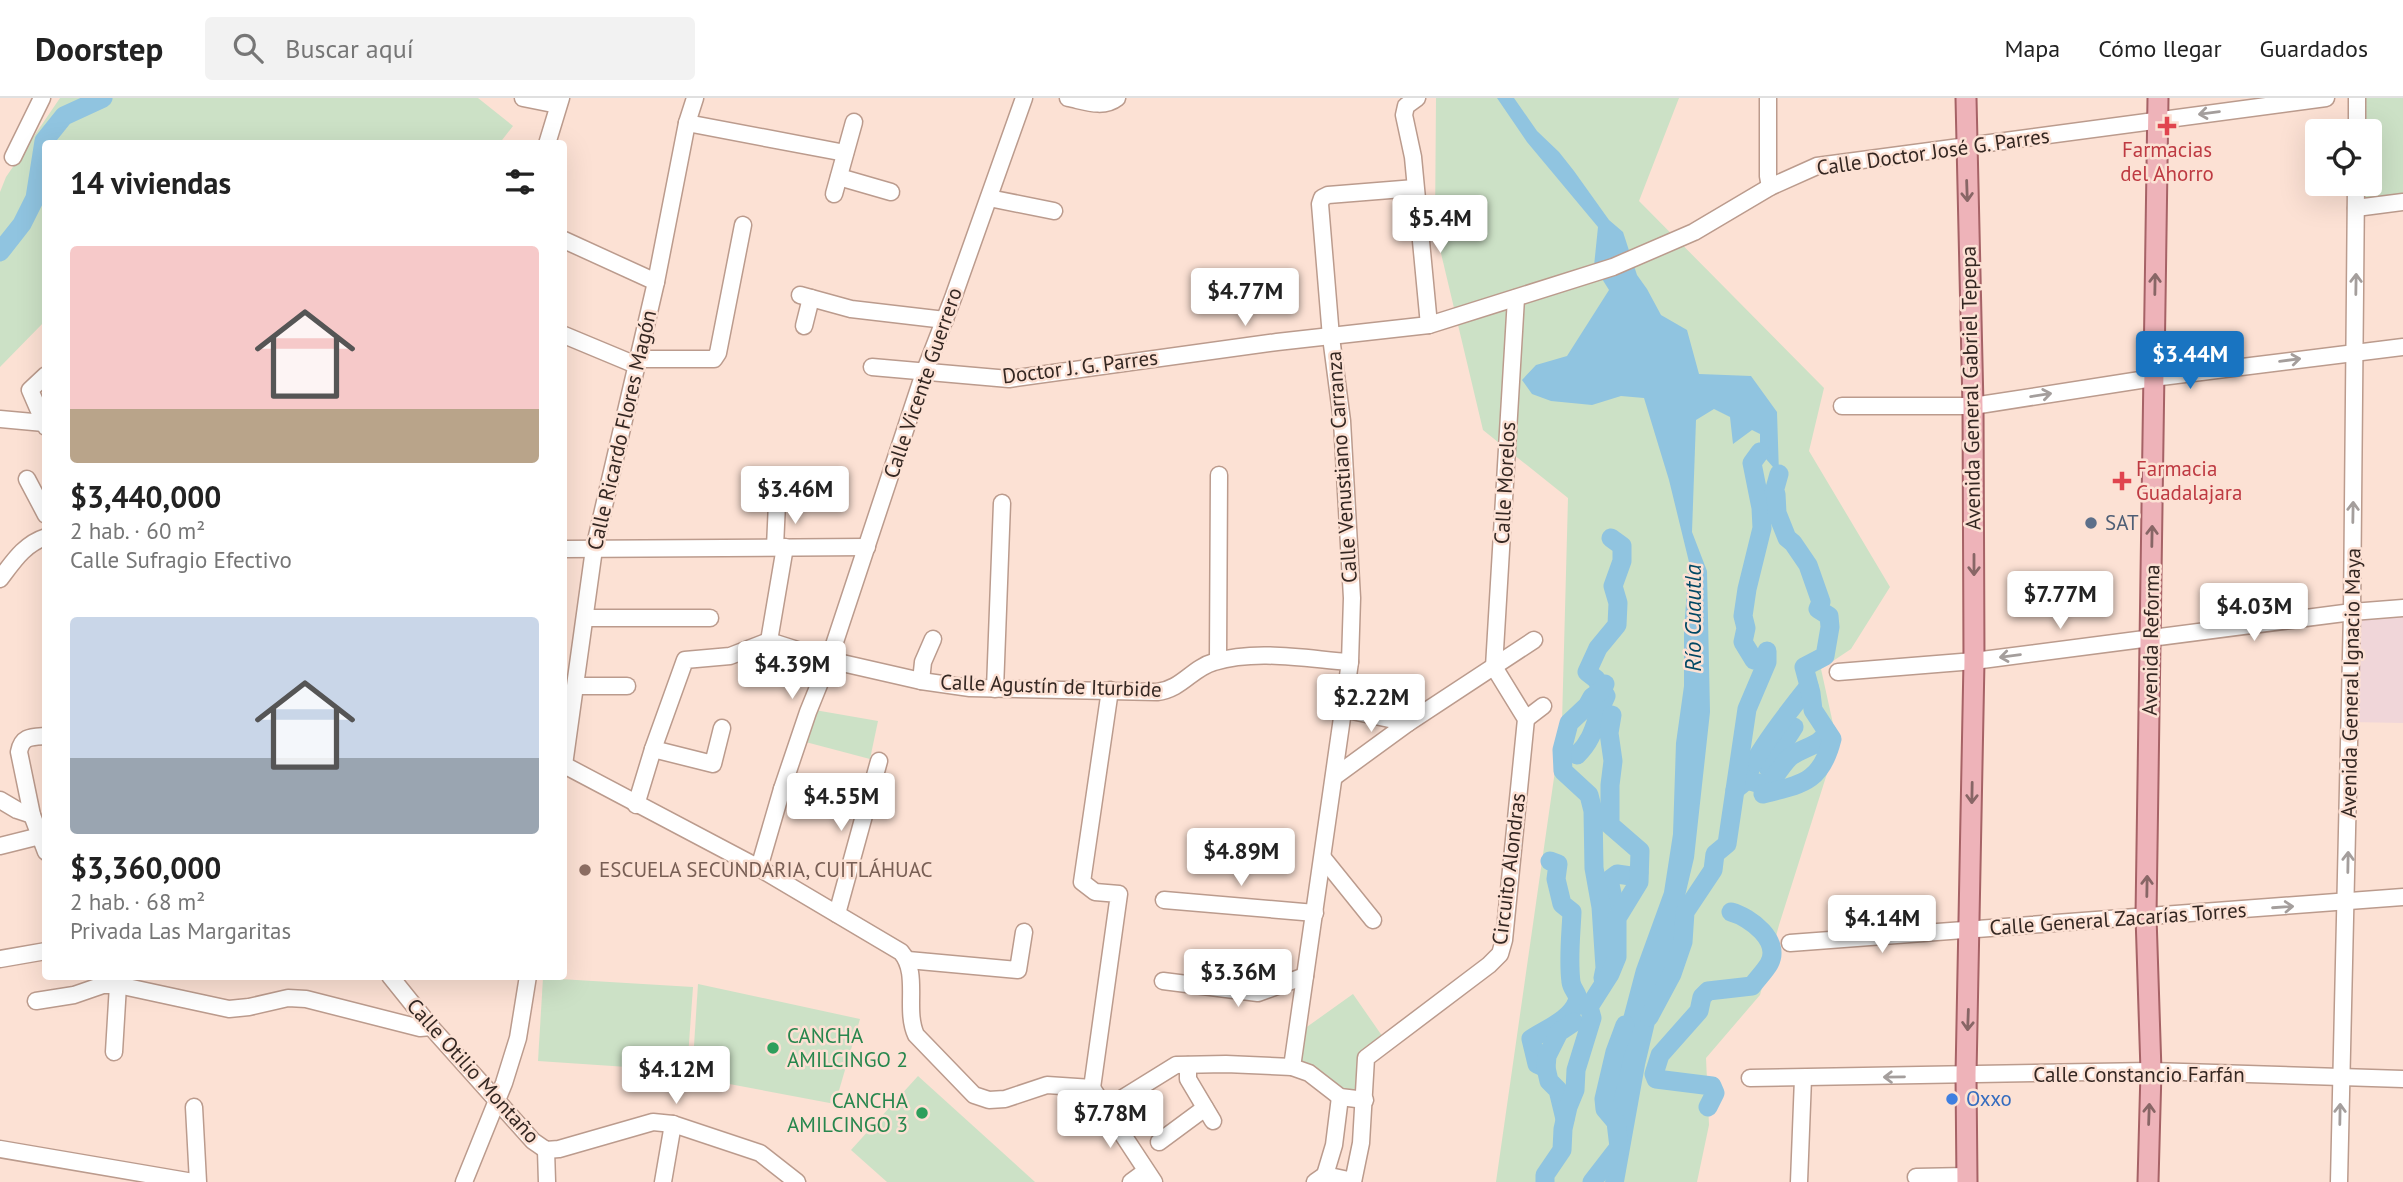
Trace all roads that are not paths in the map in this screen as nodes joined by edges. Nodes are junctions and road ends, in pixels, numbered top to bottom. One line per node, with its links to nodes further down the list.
1 (41, 98): 21 (street)
2 (523, 98): 13 (street)
3 (695, 98): 17 (street, Calle Ricardo Flores Magón)
4 (1024, 98): 28 (street, Calle Vicente Guerrero)
5 (1068, 98): 6 (street)
6 (1117, 98)
7 (1417, 98): 24 (street)
8 (1768, 98): 23 (street)
9 (1966, 98): 19 (main road, Avenida General Gabriel Tepepa)
10 (2158, 98): 14 (main road, Avenida Reforma)
11 (2326, 98): 14 (street, Calle Doctor José G. Parres, one-way to 14)
12 (2357, 98): 15 (street)
13 (559, 101): 18 (street)
14 (2157, 119): 19 (street, Calle Doctor José G. Parres); 47 (main road, Avenida Reforma, one-way to 14)
15 (2357, 119)
16 (854, 122): 20 (street)
17 (687, 123): 20 (street); 34 (street, Calle Ricardo Flores Magón)
18 (548, 140)
19 (1966, 147): 23 (street, Calle Doctor José G. Parres); 50 (main road, Avenida General Gabriel Tepepa, one-way to 50)
20 (845, 153): 22 (street)
21 (13, 157)
22 (839, 177): 25 (street); 26 (street)
23 (1770, 187): 35 (street, Calle Doctor José G. Parres)
24 (1415, 188): 38 (street); 41 (street, Calle Venustiano Carranza)
25 (891, 192)
26 (834, 194)
27 (2356, 196): 30 (street, Avenida General Ignacio Maya)
28 (989, 198): 31 (street); 37 (street, Calle Vicente Guerrero)
29 (2403, 202): 30 (street)
30 (2356, 208): 43 (street, Avenida General Ignacio Maya, one-way to 30)
31 (1054, 211)
32 (743, 225): 44 (street)
33 (567, 241): 34 (street)
34 (656, 282): 44 (street, Calle Ricardo Flores Magón)
35 (1564, 283): 36 (street, Doctor J. G. Parres)
36 (1517, 298): 38 (street, Doctor J. G. Parres); 77 (street, Calle Morelos)
37 (944, 320): 39 (street); 46 (street, Calle Vicente Guerrero)
38 (1429, 325): 41 (street, Doctor J. G. Parres)
39 (804, 326)
40 (567, 336): 44 (street)
41 (1331, 337): 46 (street, Doctor J. G. Parres); 76 (street, Calle Venustiano Carranza)
42 (2403, 347): 43 (street)
43 (2355, 351): 47 (street, one-way to 43); 66 (street, Avenida General Ignacio Maya, one-way to 43)
44 (637, 362): 62 (street, Calle Ricardo Flores Magón)
45 (872, 367): 46 (street, Doctor J. G. Parres)
46 (924, 373): 61 (street, Calle Vicente Guerrero)
47 (2153, 377): 50 (street, one-way to 47); 69 (main road, Avenida Reforma, one-way to 47)
48 (42, 379): 51 (street)
49 (1842, 406): 50 (street)
50 (1973, 406): 75 (main road, Avenida General Gabriel Tepepa, one-way to 75)
51 (42, 418)
52 (0, 419): 53 (street)
53 (42, 425)
54 (1219, 475): 74 (street)
55 (27, 479): 58 (street)
56 (777, 503): 60 (street)
57 (1002, 503): 82 (street)
58 (42, 507)
59 (42, 538): 64 (street)
60 (780, 547): 61 (street); 62 (street); 72 (street)
61 (867, 547): 73 (street, Calle Vicente Guerrero)
62 (594, 549): 63 (street); 67 (street, Calle Ricardo Flores Magón)
63 (567, 550)
64 (0, 579)
65 (2403, 608): 66 (street)
66 (2352, 612): 69 (street); 107 (street, Avenida General Ignacio Maya, one-way to 66)
67 (585, 618): 68 (street); 80 (street, Calle Ricardo Flores Magón)
68 (710, 618)
69 (2151, 638): 75 (street, one-way to 75); 110 (main road, Avenida Reforma, one-way to 69)
70 (933, 639): 79 (street)
71 (1534, 640): 77 (street)
72 (769, 641): 73 (street, Calle Agustín de Iturbide); 91 (street)
73 (829, 660): 79 (street, Calle Agustín de Iturbide); 95 (street, Calle Vicente Guerrero)
74 (1218, 660): 76 (street, Calle Agustín de Iturbide); 83 (street, Calle Agustín de Iturbide)
75 (1974, 661): 78 (street); 112 (main road, Avenida General Gabriel Tepepa, one-way to 112)
76 (1350, 662): 85 (street, Calle Venustiano Carranza)
77 (1494, 667): 86 (street); 87 (street)
78 (1838, 672)
79 (921, 681): 82 (street, Calle Agustín de Iturbide)
80 (576, 686): 81 (street); 90 (street, Calle Ricardo Flores Magón)
81 (627, 686)
82 (995, 689): 83 (street, Calle Agustín de Iturbide)
83 (1110, 690): 134 (street)
84 (1543, 706): 86 (street)
85 (1343, 709): 87 (street); 94 (street, Calle Venustiano Carranza)
86 (1526, 719): 137 (street, Circuito Alondras)
87 (1408, 723): 94 (street)
88 (722, 728): 91 (street)
89 (42, 736): 99 (street)
90 (567, 745)
91 (653, 748): 97 (street)
92 (878, 761): 98 (street)
93 (567, 767): 97 (street)
94 (1334, 777): 103 (street, Calle Venustiano Carranza)
95 (782, 789): 98 (street); 104 (street, Calle Vicente Guerrero)
96 (0, 800): 99 (street)
97 (636, 804): 104 (street)
98 (867, 808): 109 (street)
99 (32, 815): 100 (street)
100 (42, 841)
101 (42, 844): 102 (street)
102 (0, 846)
103 (1323, 858): 108 (street, Calle Venustiano Carranza); 111 (street)
104 (759, 868): 109 (street)
105 (2403, 897): 107 (street, Calle General Zacarías Torres)
106 (1164, 900): 108 (street)
107 (2347, 902): 110 (street, Calle General Zacarías Torres, one-way to 107); 132 (street, Avenida General Ignacio Maya)
108 (1315, 913): 118 (street, Calle Venustiano Carranza)
109 (837, 914): 117 (street)
110 (2146, 916): 112 (street, Calle General Zacarías Torres); 128 (main road, Avenida Reforma)
111 (1373, 920)
112 (1971, 931): 114 (street, Calle General Zacarías Torres); 129 (main road, Avenida General Gabriel Tepepa, one-way to 129)
113 (1024, 932): 117 (street)
114 (1790, 943)
115 (42, 951): 116 (street)
116 (0, 959)
117 (908, 960): 134 (street)
118 (1305, 976): 121 (street); 127 (street, Calle Venustiano Carranza)
119 (393, 980): 124 (street, Calle Otilio Montaño)
120 (527, 980): 136 (street)
121 (1163, 981)
122 (118, 985): 123 (street); 124 (street); 125 (street)
123 (36, 1001)
124 (431, 1027): 136 (street, Calle Otilio Montaño)
125 (114, 1052)
126 (1188, 1065): 127 (street); 139 (street); 143 (street)
127 (1292, 1067): 135 (street)
128 (2151, 1071): 129 (street, Calle Constancio Farfán); 132 (street, Calle Constancio Farfán); 160 (main road, Avenida Reforma, one-way to 128)
129 (1966, 1075): 131 (street, Calle Constancio Farfán, one-way to 131); 150 (main road, Avenida General Gabriel Tepepa)
130 (1749, 1078): 131 (street, Calle Constancio Farfán)
131 (1803, 1078): 159 (street)
132 (2341, 1079): 133 (street, Calle Constancio Farfán); 161 (street, Avenida General Ignacio Maya, one-way to 132)
133 (2403, 1079)
134 (1092, 1088): 139 (street)
135 (1340, 1097): 137 (street); 141 (street)
136 (496, 1099): 145 (street, Calle Otilio Montaño); 154 (street)
137 (1365, 1100): 142 (street)
138 (194, 1107): 153 (street)
139 (1105, 1109): 146 (street)
140 (673, 1124): 145 (street, Calle Otilio Montaño); 151 (street, Calle Otilio Montaño); 156 (street)
141 (1336, 1126): 142 (street); 149 (street)
142 (1362, 1137): 158 (street)
143 (1160, 1142)
144 (0, 1149): 148 (street)
145 (546, 1150): 155 (street)
146 (1150, 1177): 157 (street)
147 (1916, 1177): 150 (street)
148 (150, 1178): 152 (street)
149 (1320, 1179): 158 (street)
150 (1967, 1179)
151 (791, 1180)
152 (192, 1182)
153 (198, 1182)
154 (464, 1182)
155 (547, 1182)
156 (663, 1182)
157 (1131, 1182)
158 (1353, 1182)
159 (1799, 1182)
160 (2148, 1182)
161 (2339, 1182)

